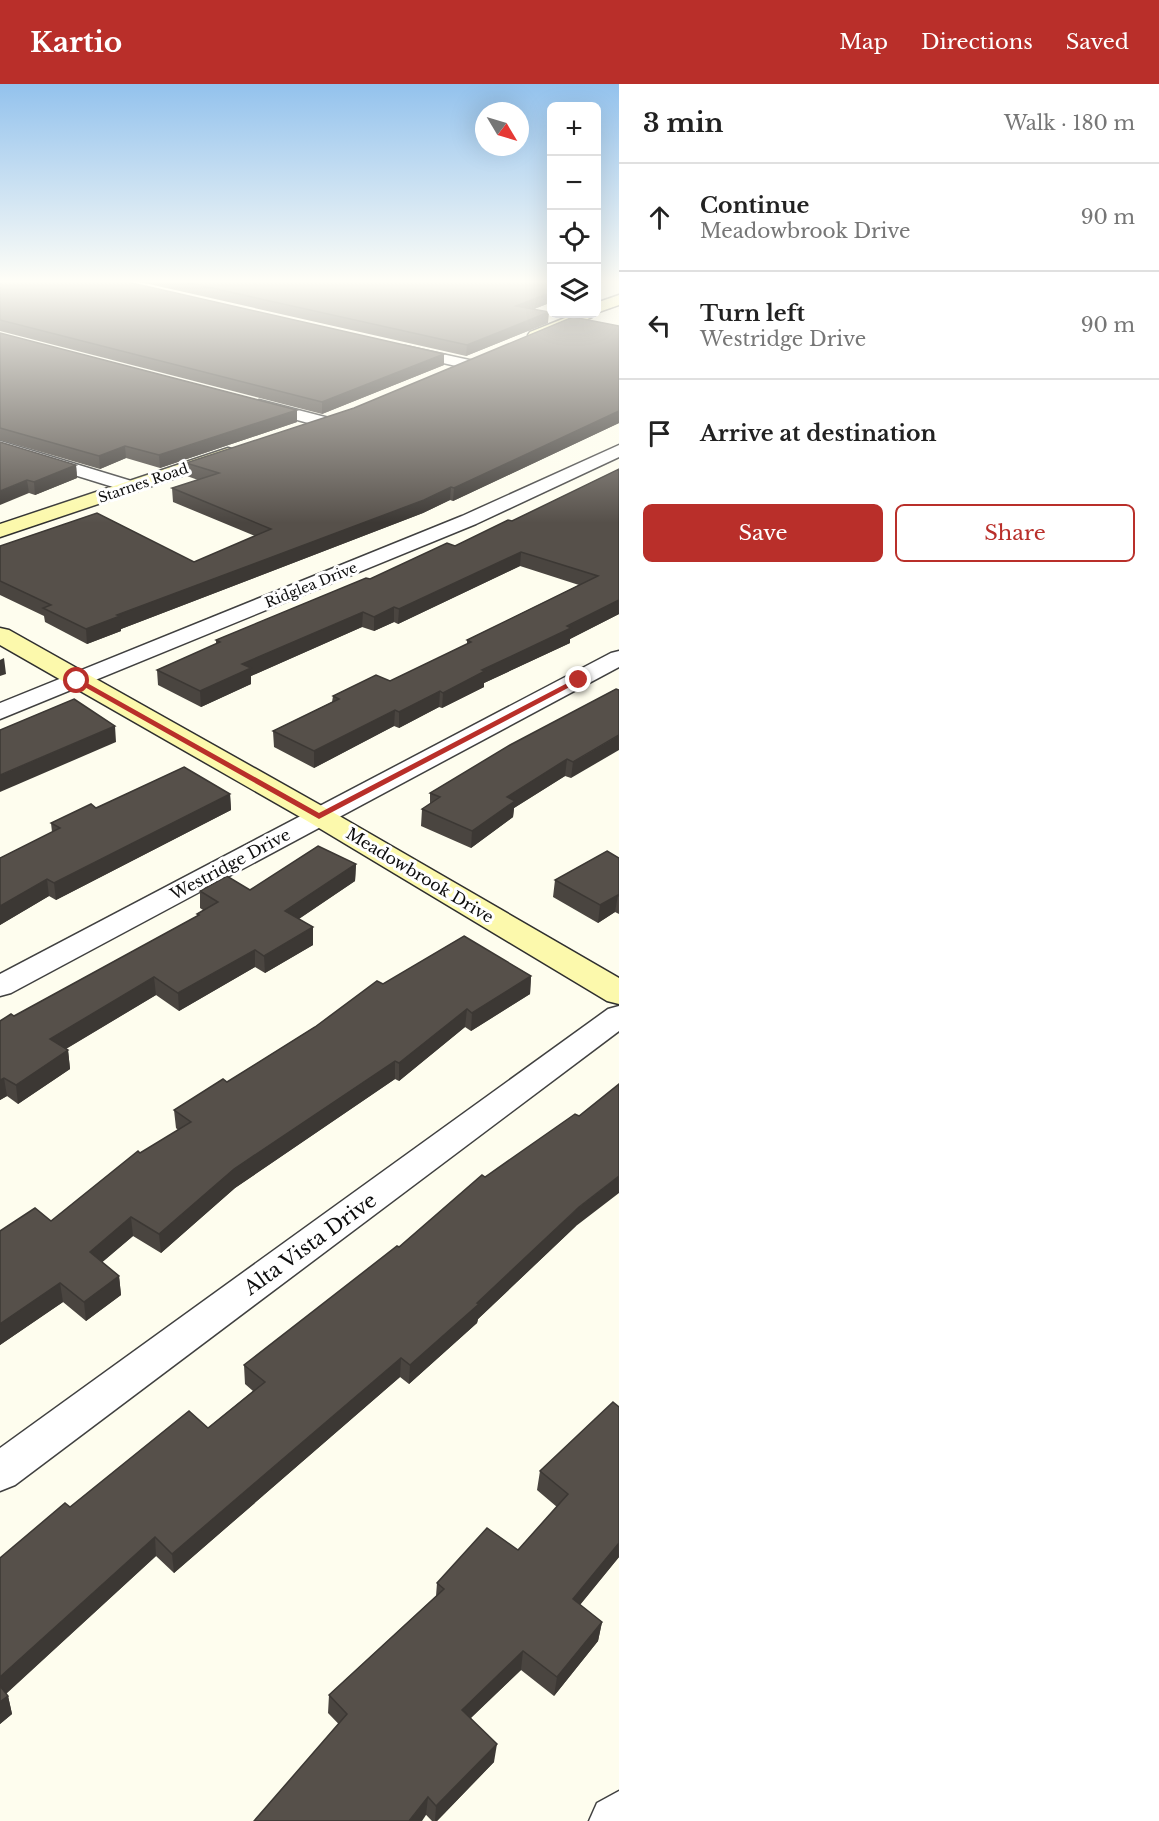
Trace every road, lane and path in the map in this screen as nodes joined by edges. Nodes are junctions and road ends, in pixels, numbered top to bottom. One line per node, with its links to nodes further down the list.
1 (456, 361): 3 (street)
2 (476, 361): 3 (main road)
3 (469, 364): 4 (main road)
4 (436, 378)
5 (242, 401): 6 (street)
6 (331, 420): 7 (main road)
7 (289, 434)
8 (0, 446): 11 (street)
9 (244, 449): 11 (main road, Starnes Road)
10 (619, 450): 15 (street, Ridglea Drive)
11 (132, 487): 12 (main road, Starnes Road)
12 (0, 531)
13 (0, 635): 15 (main road, Meadowbrook Drive)
14 (619, 658): 17 (street, Westridge Drive)
15 (77, 681): 16 (street, Ridglea Drive); 17 (main road, Meadowbrook Drive)
16 (0, 712)
17 (319, 816): 18 (street, Westridge Drive); 19 (main road, Meadowbrook Drive)
18 (0, 986)
19 (619, 993)
20 (619, 1016): 21 (street, Alta Vista Drive)
21 (0, 1472)
22 (619, 1817): 23 (street)
23 (615, 1821)

